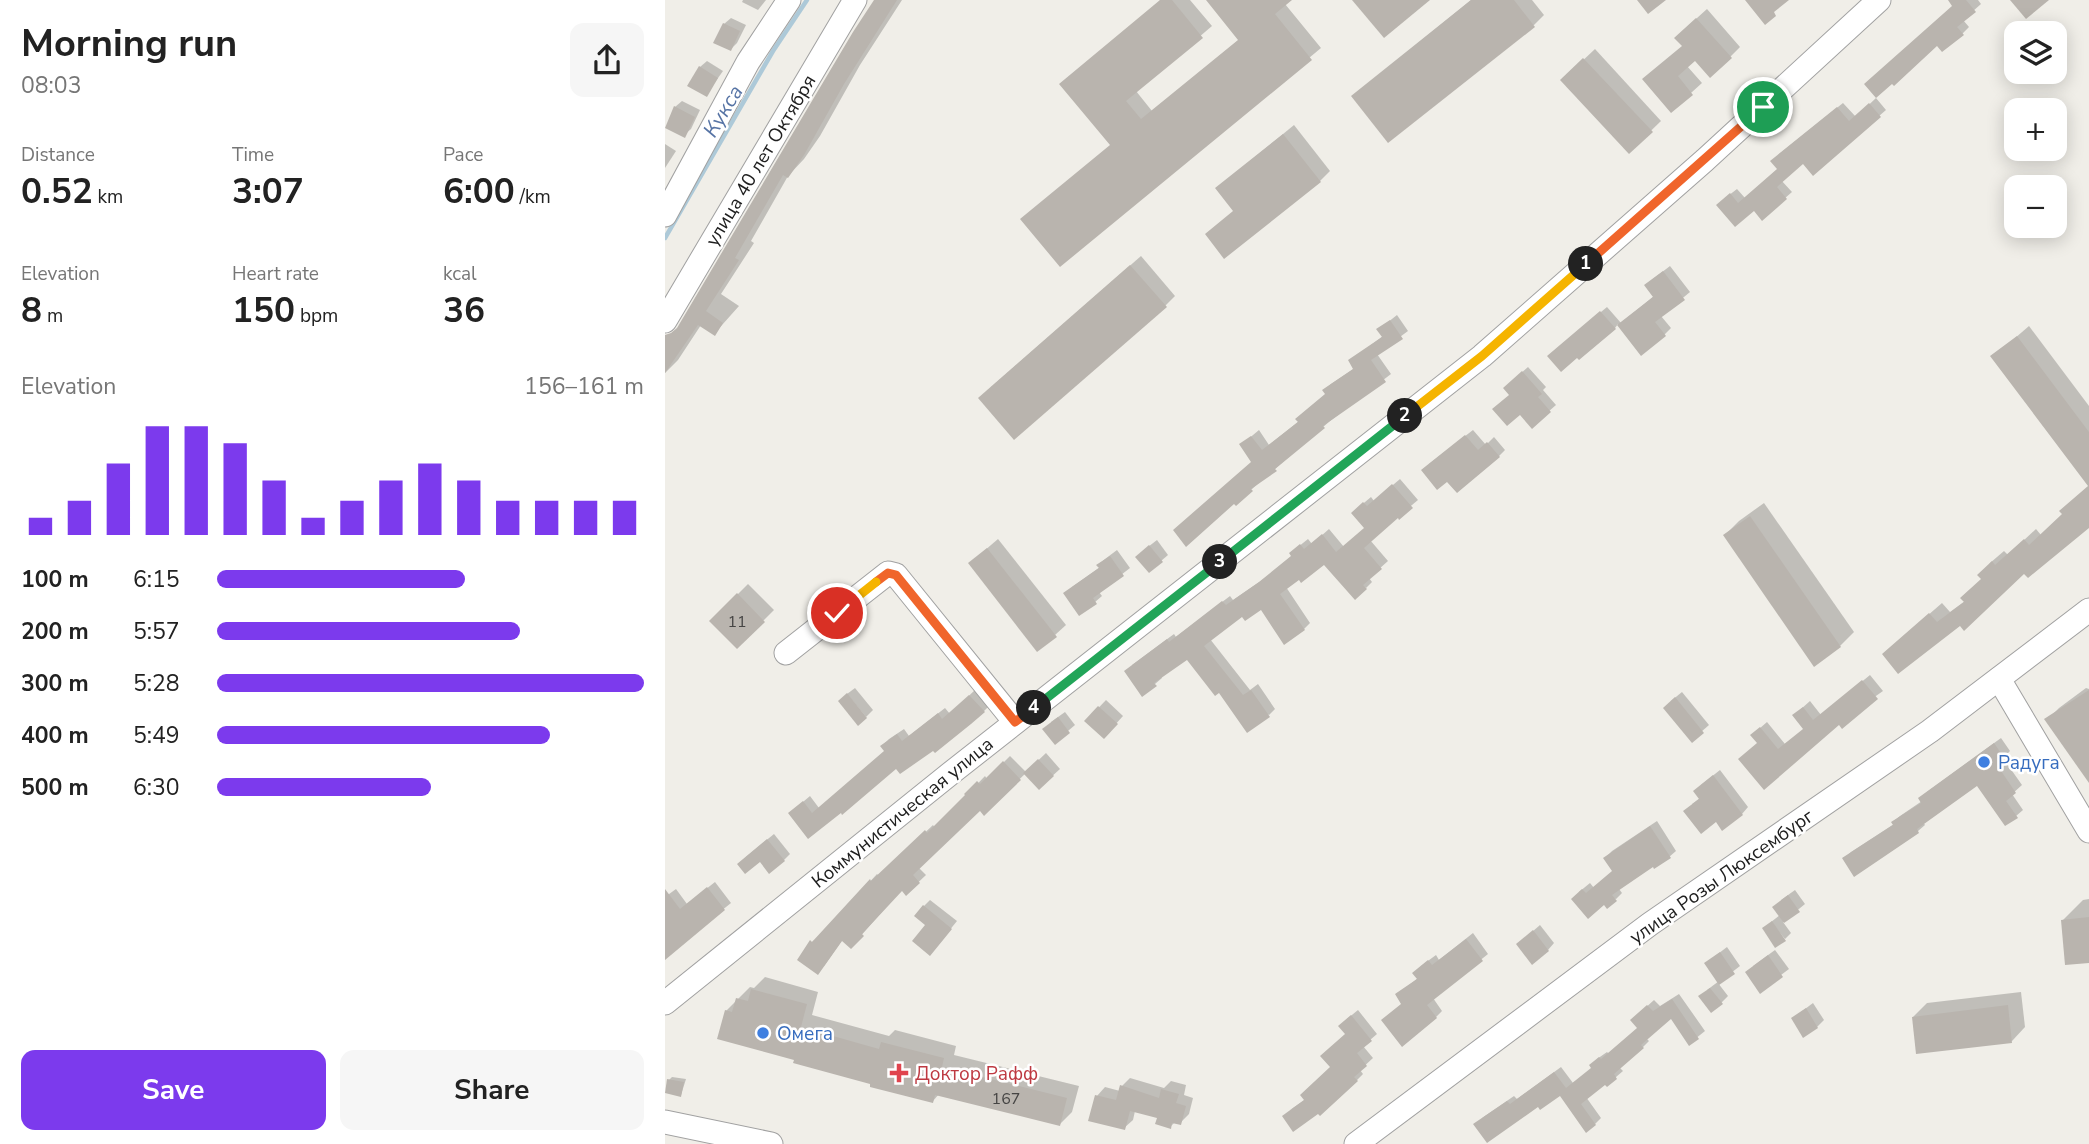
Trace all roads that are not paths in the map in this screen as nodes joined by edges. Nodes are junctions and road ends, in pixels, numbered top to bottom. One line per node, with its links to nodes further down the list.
1 (789, 0): 4 (street)
2 (855, 0): 5 (street, улица 40 лет Октября)
3 (1879, 0): 9 (street, Коммунистическая улица)
4 (665, 215)
5 (665, 320)
6 (2089, 610): 8 (street, улица Розы Люксембург)
7 (786, 653): 9 (street)
8 (2000, 679): 10 (street); 14 (street, улица Розы Люксембург)
9 (1015, 722): 11 (street, Коммунистическая улица)
10 (2089, 831)
11 (665, 1003)
12 (665, 1122): 13 (street)
13 (771, 1144)
14 (1356, 1144)

